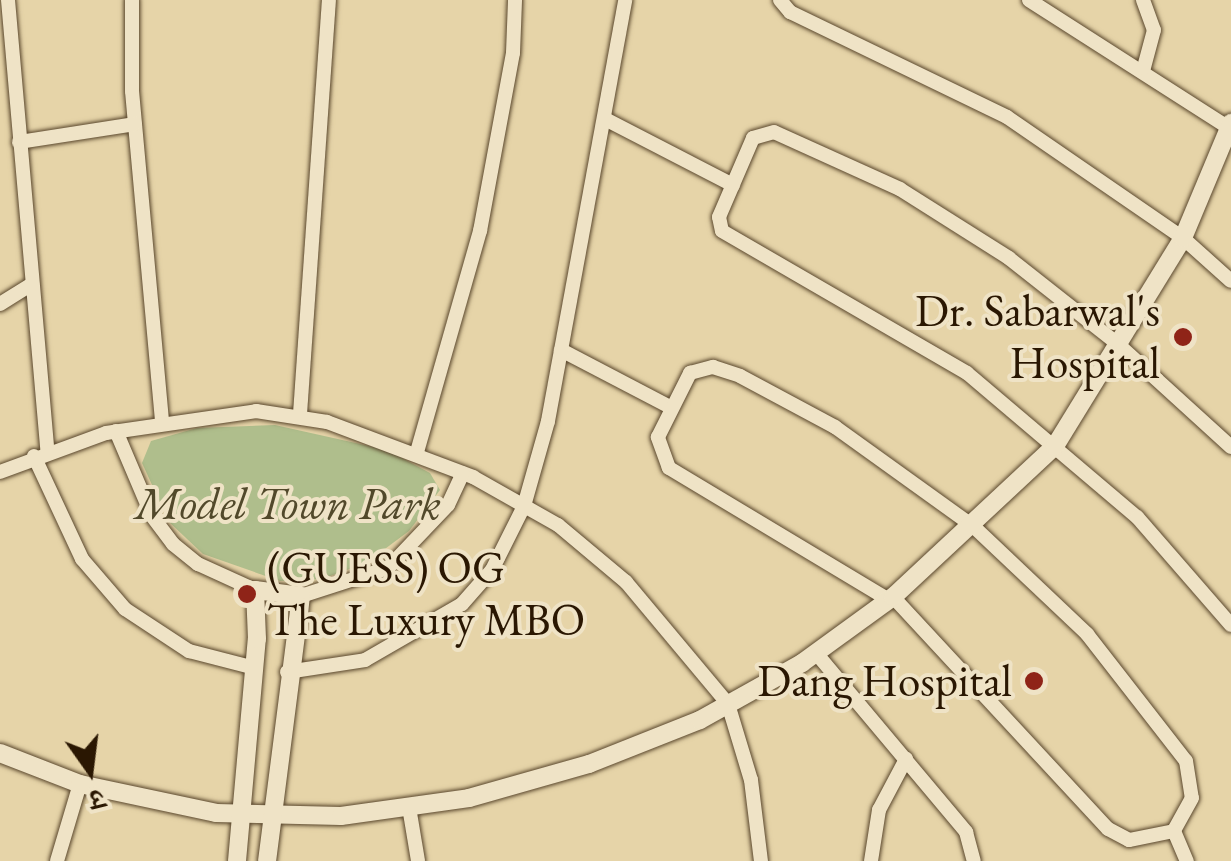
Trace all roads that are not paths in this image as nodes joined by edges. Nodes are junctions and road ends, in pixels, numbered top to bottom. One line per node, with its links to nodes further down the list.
1 (8, 0): 10 (street)
2 (132, 0): 13 (street)
3 (329, 0): 24 (street)
4 (515, 0): 29 (street)
5 (626, 0): 12 (street)
6 (780, 0): 17 (street)
7 (1028, 0): 9 (street)
8 (1143, 0): 9 (street)
9 (1144, 68): 14 (street)
10 (16, 97): 11 (street); 15 (street)
11 (0, 105)
12 (605, 119): 16 (street); 22 (street)
13 (135, 124): 15 (street); 25 (street)
14 (1230, 126): 17 (street)
15 (20, 142): 19 (street)
16 (733, 184): 21 (street); 27 (street)
17 (1183, 238): 18 (street); 21 (street)
18 (1231, 281)
19 (32, 284): 20 (street); 30 (street)
20 (0, 304)
21 (1119, 345): 27 (street); 28 (street)
22 (562, 350): 23 (street); 33 (street)
23 (672, 408): 34 (street); 37 (street)
24 (300, 414): 25 (street); 29 (street)
25 (162, 422): 26 (street)
26 (116, 431): 30 (street); 35 (street)
27 (1056, 446): 34 (street); 38 (street)
28 (1231, 447)
29 (417, 452): 32 (street)
30 (41, 453): 31 (street); 40 (street)
31 (0, 472)
32 (463, 473): 33 (street); 36 (street)
33 (524, 506): 41 (street); 42 (street)
34 (974, 527): 37 (street); 49 (street)
35 (255, 590): 36 (street); 40 (street)
36 (300, 596): 41 (street)
37 (891, 599): 39 (street); 49 (street)
38 (1231, 625)
39 (816, 654): 42 (street); 44 (street)
40 (255, 668): 47 (street)
41 (287, 672): 48 (street)
42 (728, 704): 46 (street); 54 (street)
43 (0, 752): 45 (street)
44 (906, 759): 55 (street); 56 (street)
45 (80, 784): 47 (street); 50 (street)
46 (409, 806): 48 (street); 53 (street)
47 (241, 815): 48 (street); 51 (street)
48 (272, 817): 52 (street)
49 (1174, 831): 57 (street)
50 (57, 861)
51 (237, 861)
52 (267, 861)
53 (418, 861)
54 (761, 861)
55 (871, 861)
56 (974, 861)
57 (1187, 861)

